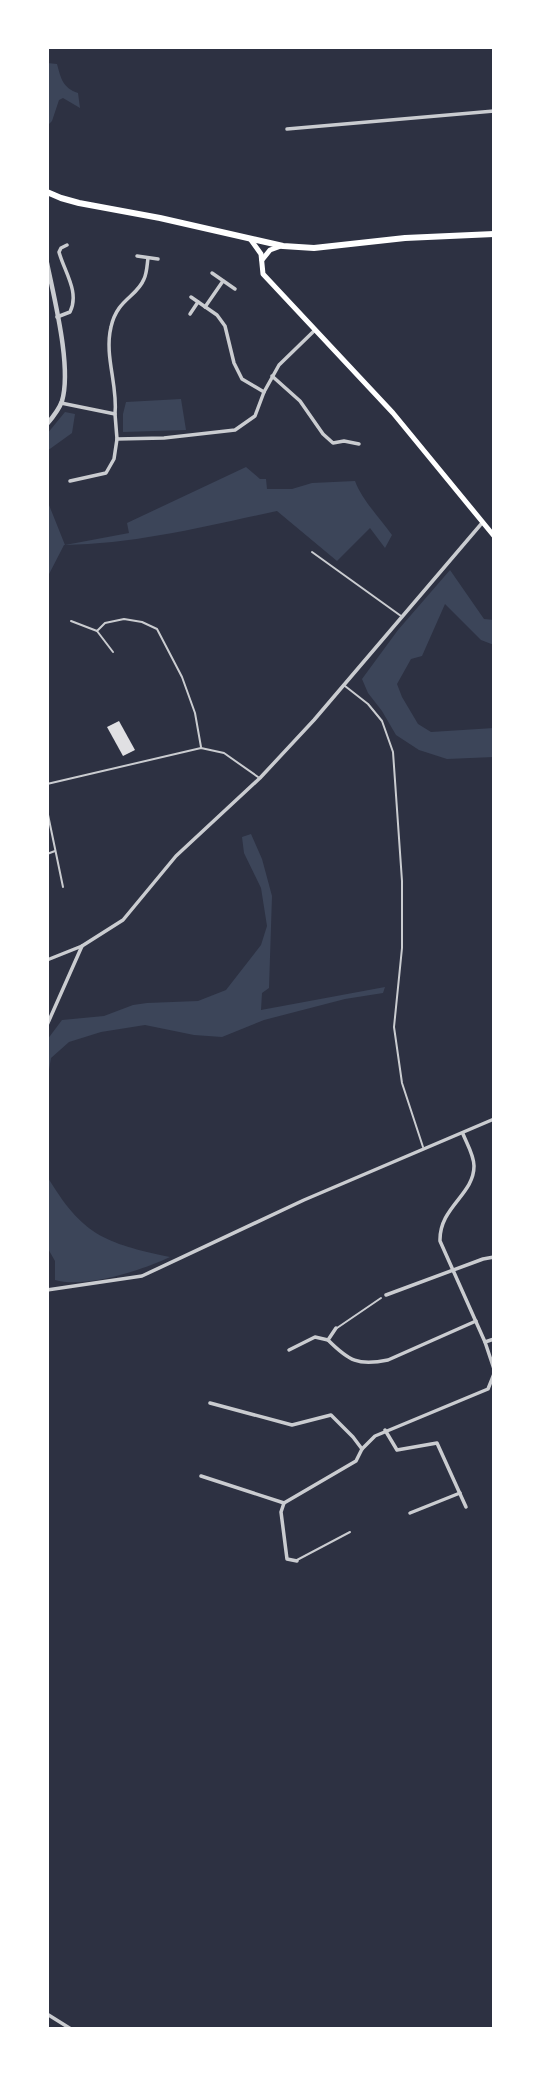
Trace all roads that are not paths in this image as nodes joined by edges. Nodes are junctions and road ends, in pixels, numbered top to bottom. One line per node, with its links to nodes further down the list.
1 (494, 111): 2 (street)
2 (286, 128)
3 (47, 192): 5 (highway)
4 (494, 234): 7 (highway)
5 (251, 240): 7 (highway); 9 (main road)
6 (67, 245): 20 (street)
7 (283, 246): 9 (main road)
8 (137, 256): 10 (street)
9 (261, 257): 21 (main road)
10 (148, 258): 11 (street); 25 (street)
11 (158, 259)
12 (47, 263): 20 (street)
13 (212, 273): 14 (street)
14 (223, 281): 15 (street); 18 (street)
15 (235, 289)
16 (191, 297): 17 (street)
17 (198, 302): 18 (street); 19 (street)
18 (205, 307): 23 (street)
19 (190, 314)
20 (57, 317): 24 (street)
21 (315, 330): 22 (street); 30 (main road)
22 (272, 376): 23 (street); 28 (street)
23 (264, 392): 27 (street)
24 (61, 403): 25 (street); 26 (street)
25 (115, 414): 27 (street)
26 (47, 424)
27 (117, 439): 29 (street)
28 (359, 444)
29 (70, 481)
30 (482, 523): 31 (main road); 33 (street)
31 (494, 536)
32 (312, 552): 33 (lane)
33 (401, 616): 37 (street)
34 (71, 621): 35 (lane)
35 (97, 631): 36 (lane); 38 (lane)
36 (113, 652)
37 (345, 685): 39 (street); 50 (lane)
38 (201, 748): 39 (lane); 40 (lane)
39 (260, 778): 45 (street)
40 (47, 784)
41 (47, 810): 42 (lane)
42 (55, 851): 43 (lane); 44 (lane)
43 (47, 854)
44 (62, 887)
45 (82, 946): 46 (street); 47 (street)
46 (47, 960)
47 (47, 1025)
48 (494, 1119): 49 (street)
49 (463, 1134): 50 (street); 52 (street)
50 (424, 1150): 53 (street)
51 (494, 1257): 52 (street)
52 (452, 1271): 54 (street); 55 (street)
53 (47, 1290)
54 (383, 1296): 56 (lane)
55 (476, 1321): 58 (street); 59 (street)
56 (336, 1328): 58 (street)
57 (494, 1339): 59 (street)
58 (328, 1340): 60 (street)
59 (485, 1342): 61 (street)
60 (289, 1350)
61 (494, 1372): 63 (street)
62 (210, 1403): 64 (street)
63 (385, 1430): 64 (street); 66 (street)
64 (362, 1449): 67 (street)
65 (201, 1476): 67 (street)
66 (460, 1493): 68 (street); 69 (street)
67 (284, 1503): 71 (street)
68 (466, 1507)
69 (410, 1513)
70 (350, 1532): 71 (lane)
71 (296, 1561)
72 (47, 2014): 73 (street)
73 (71, 2029)

